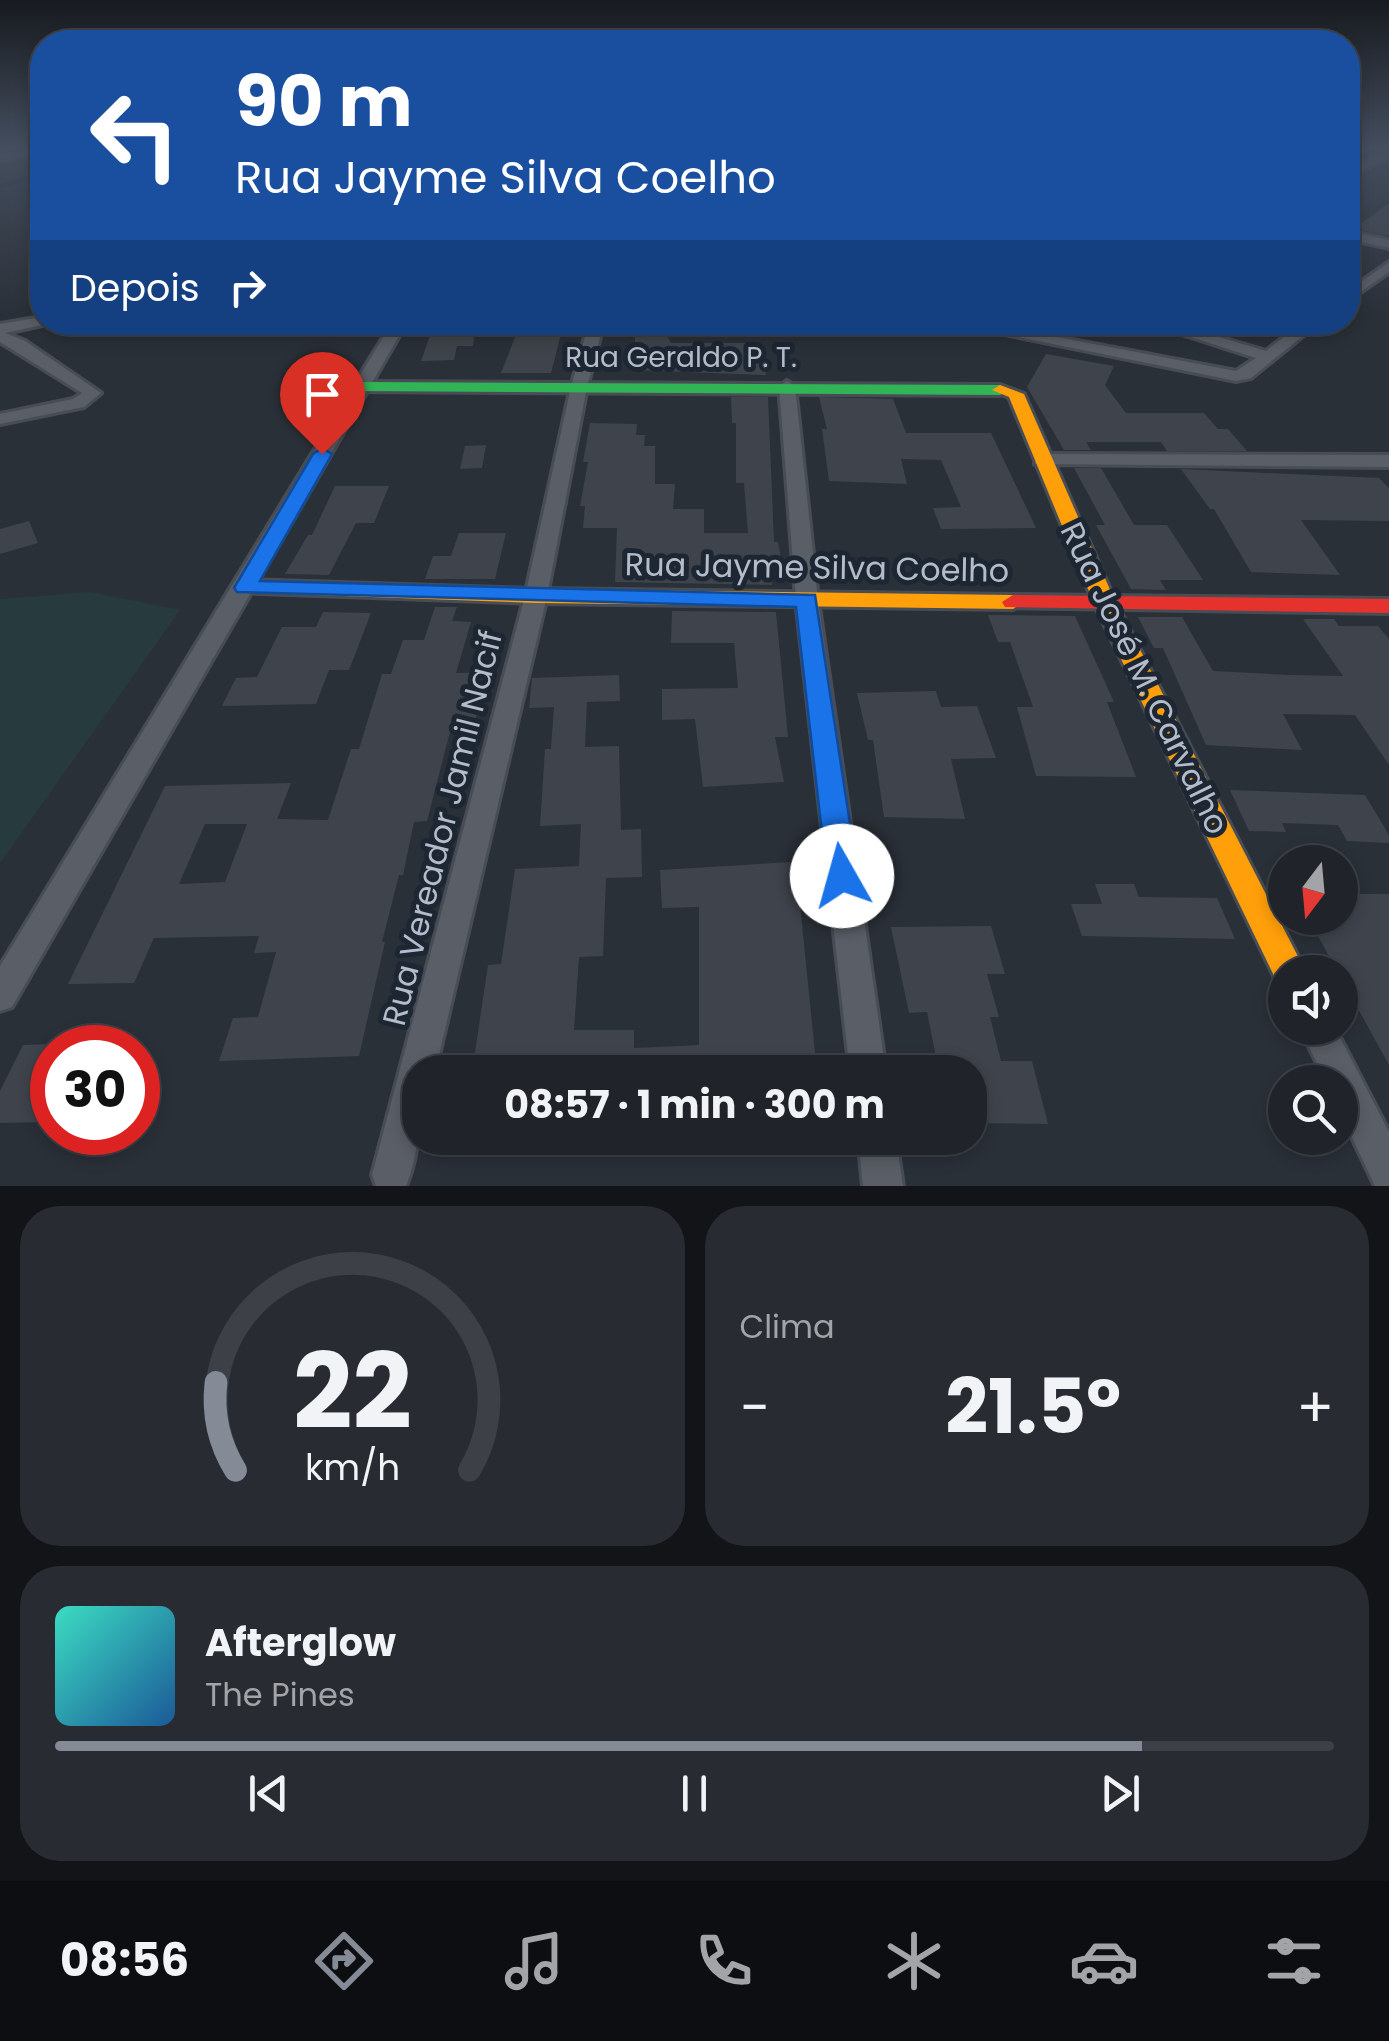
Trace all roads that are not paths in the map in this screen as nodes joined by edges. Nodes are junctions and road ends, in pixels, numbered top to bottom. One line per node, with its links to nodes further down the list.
1 (1360, 238): 2 (street)
2 (1389, 244)
3 (1360, 246): 4 (street)
4 (1389, 252)
5 (1389, 266): 6 (street)
6 (1360, 287)
7 (30, 324): 8 (street)
8 (0, 332): 19 (street)
9 (392, 335): 17 (street)
10 (593, 335): 16 (street, Rua Vereador Jamil Nacif)
11 (1017, 335): 14 (street)
12 (1196, 335): 14 (street)
13 (1296, 335): 14 (street)
14 (1268, 356)
15 (787, 386): 16 (street, Rua Geraldo P. T.); 18 (street, Rua Geraldo P. T.); 24 (street)
16 (579, 387): 17 (street, Rua Geraldo P. T.); 23 (street, Rua Vereador Jamil Nacif)
17 (361, 388): 22 (street)
18 (1002, 390): 20 (street, Rua José M. Carvalho)
19 (0, 419)
20 (1042, 460): 21 (street); 25 (street, Rua José M. Carvalho)
21 (1389, 461)
22 (245, 588): 23 (street, Rua Jayme Silva Coelho); 28 (street)
23 (536, 596): 24 (street, Rua Jayme Silva Coelho); 33 (street, Rua Vereador Jamil Nacif)
24 (807, 600): 25 (street, Rua Jayme Silva Coelho); 30 (street)
25 (1104, 602): 26 (street, Rua Jayme Silva Coelho); 27 (street, Rua José M. Carvalho)
26 (1389, 606)
27 (1281, 955)
28 (0, 996)
29 (1326, 1045): 32 (street)
30 (866, 1055)
31 (878, 1155): 34 (street)
32 (1389, 1172)
33 (392, 1175)
34 (883, 1186)

